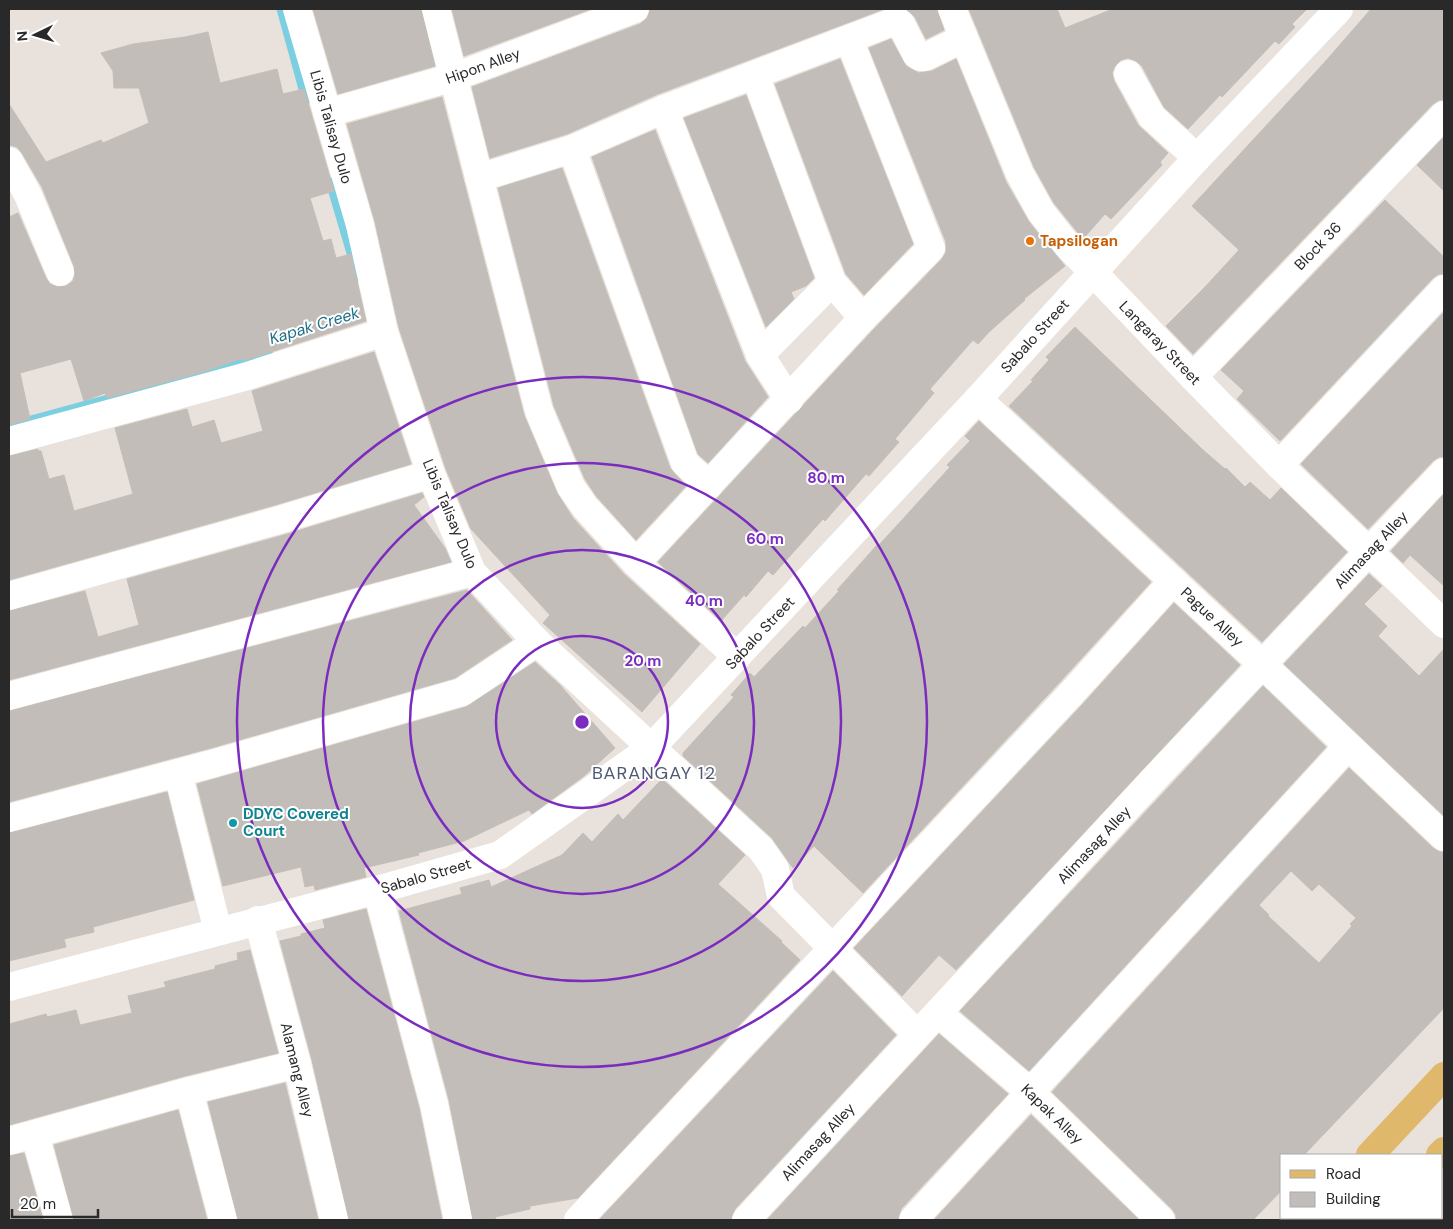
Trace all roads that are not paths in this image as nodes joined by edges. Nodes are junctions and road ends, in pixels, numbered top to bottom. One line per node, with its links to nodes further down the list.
1 (297, 9): 12 (street, Libis Talisay Dulo)
2 (436, 9): 10 (street)
3 (635, 9): 10 (street, Hipon Alley)
4 (952, 9): 6 (street, Langaray Street)
5 (1339, 9): 15 (street, Sabalo Street)
6 (964, 38): 7 (street); 20 (street, Langaray Street)
7 (849, 39): 9 (street); 23 (street)
8 (1128, 74): 15 (street)
9 (755, 75): 11 (street); 21 (street)
10 (454, 78): 12 (street, Hipon Alley); 17 (street)
11 (664, 110): 14 (street); 25 (street)
12 (327, 113): 24 (street, Libis Talisay Dulo)
13 (1444, 115): 26 (street, Block 36)
14 (572, 149): 17 (street); 33 (street)
15 (1197, 158): 20 (street, Sabalo Street)
16 (9, 161): 18 (street)
17 (479, 178): 35 (street)
18 (18, 200): 19 (street)
19 (60, 272)
20 (1092, 273): 26 (street, Langaray Street); 27 (street, Sabalo Street)
21 (832, 282): 23 (street); 25 (street)
22 (1444, 289): 30 (street)
23 (863, 318): 28 (street)
24 (384, 332): 29 (street); 32 (street, Libis Talisay Dulo)
25 (760, 356): 28 (street)
26 (1192, 377): 30 (street, Langaray Street)
27 (978, 399): 37 (street, Pague Alley); 41 (street, Sabalo Street)
28 (789, 400): 33 (street)
29 (9, 441)
30 (1279, 465): 34 (street, Langaray Street)
31 (1444, 472): 34 (street, Alimasag Alley)
32 (431, 474): 36 (street, Libis Talisay Dulo); 38 (street)
33 (709, 485): 35 (street)
34 (1369, 552): 39 (street, Langaray Street); 42 (street, Alimasag Alley)
35 (636, 563): 41 (street)
36 (472, 572): 40 (street, Libis Talisay Dulo); 43 (street)
37 (1173, 581): 42 (street, Pague Alley); 52 (street)
38 (9, 596)
39 (1444, 624)
40 (537, 642): 45 (street, Libis Talisay Dulo); 46 (street)
41 (737, 657): 45 (street, Sabalo Street)
42 (1263, 665): 44 (street, Pague Alley); 54 (street, Alimasag Alley)
43 (9, 696)
44 (1348, 746): 48 (street, Pague Alley); 59 (street)
45 (652, 748): 49 (street, Sabalo Street); 52 (street, Libis Talisay Dulo)
46 (178, 773): 47 (street); 51 (street)
47 (9, 818)
48 (1444, 837)
49 (377, 890): 50 (street, Sabalo Street); 66 (street)
50 (258, 920): 51 (street, Sabalo Street); 56 (street, Alamang Alley)
51 (218, 931): 53 (street, Sabalo Street)
52 (833, 948): 55 (street, Libis Talisay Dulo); 67 (street)
53 (9, 987)
54 (938, 1013): 55 (street, Alimasag Alley); 59 (street, Kapak Alley)
55 (917, 1034): 68 (street, Alimasag Alley)
56 (297, 1064): 58 (street); 65 (street, Alamang Alley)
57 (1444, 1076): 62 (main road)
58 (189, 1091): 60 (street); 64 (street)
59 (1030, 1092): 69 (street); 70 (street, Kapak Alley)
60 (35, 1135): 61 (street); 63 (street)
61 (9, 1142)
62 (1371, 1154)
63 (59, 1220)
64 (223, 1220)
65 (334, 1220)
66 (458, 1220)
67 (578, 1220)
68 (746, 1220)
69 (913, 1220)
70 (1161, 1220)

